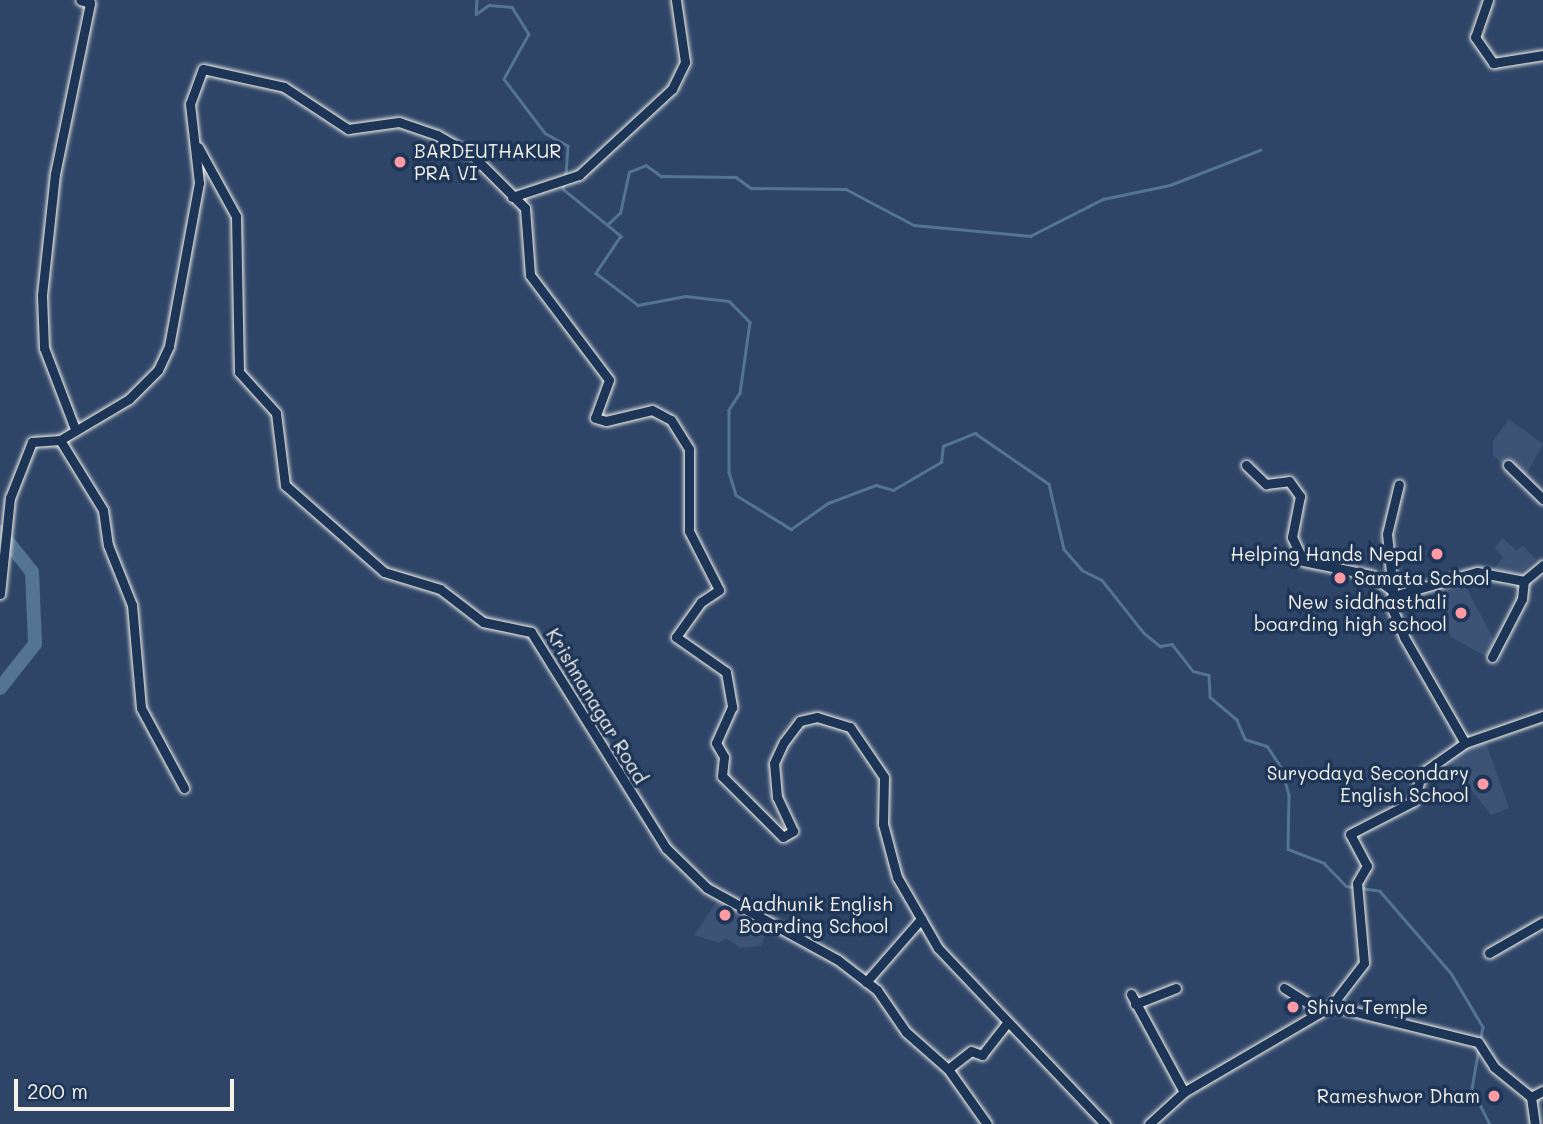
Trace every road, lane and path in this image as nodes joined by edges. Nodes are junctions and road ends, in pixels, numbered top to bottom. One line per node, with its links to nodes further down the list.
1 (80, 0): 7 (street)
2 (676, 0): 6 (street)
3 (1488, 0): 4 (street)
4 (1543, 55)
5 (197, 145): 6 (street); 7 (street); 24 (street, Krishnanagar Road)
6 (512, 197): 21 (street)
7 (75, 429): 8 (street)
8 (60, 440): 15 (street); 20 (street)
9 (1246, 465): 16 (street)
10 (1507, 465): 12 (street)
11 (1399, 484): 16 (street)
12 (1543, 499)
13 (1543, 565): 14 (street)
14 (1524, 581): 16 (street); 17 (street)
15 (0, 594)
16 (1393, 594): 19 (street)
17 (1492, 657)
18 (1543, 716): 19 (street)
19 (1465, 743): 29 (street)
20 (184, 788)
21 (921, 919): 24 (street); 31 (street)
22 (1543, 922): 23 (street)
23 (1489, 953)
24 (866, 982): 32 (street, Krishnanagar Road)
25 (1176, 988): 28 (street)
26 (1284, 988): 30 (street)
27 (1131, 994): 28 (street)
28 (1135, 1004): 34 (street)
29 (1331, 1006): 30 (street); 35 (street)
30 (1319, 1010): 34 (street)
31 (1007, 1023): 32 (street); 37 (street)
32 (948, 1069): 36 (street, Krishnanagar Road)
33 (1543, 1091): 35 (street)
34 (1184, 1093): 38 (street)
35 (1531, 1097): 39 (street)
36 (987, 1124)
37 (1105, 1124)
38 (1149, 1124)
39 (1535, 1124)

